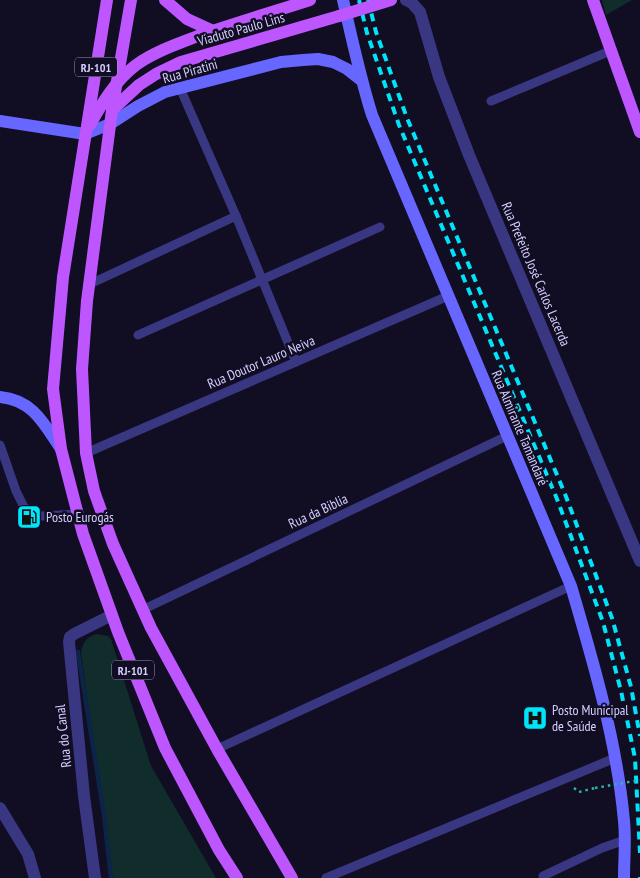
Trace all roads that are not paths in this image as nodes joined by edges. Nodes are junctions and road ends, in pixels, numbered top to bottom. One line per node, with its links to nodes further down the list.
1 (107, 0): 20 (main road, RJ-101)
2 (131, 0): 12 (main road, RJ-101)
3 (165, 0): 9 (main road)
4 (310, 0): 9 (main road, Viaduto Paulo Lins)
5 (343, 0): 11 (main road, Rua Almirante Tamandaré)
6 (391, 0): 15 (main road, Viaduto Paulo Lins, bridge)
7 (406, 0): 34 (street, Rua Prefeito José Carlos Lacerda)
8 (593, 0): 10 (main road)
9 (213, 31): 12 (main road, Viaduto Paulo Lins)
10 (610, 50): 14 (lane); 16 (main road)
11 (361, 80): 13 (main road, Rua Piratini); 25 (main road, Rua Almirante Tamandaré)
12 (116, 84): 15 (main road, RJ-101); 20 (main road)
13 (180, 88): 18 (main road, Rua Piratini); 21 (lane)
14 (491, 101)
15 (112, 110): 18 (main road, RJ-101)
16 (636, 111): 19 (main road)
17 (0, 121): 20 (main road)
18 (110, 124): 20 (main road, Rua Piratini); 24 (main road, RJ-101)
19 (640, 132)
20 (85, 134): 31 (main road, RJ-101)
21 (236, 216): 23 (lane); 24 (lane)
22 (380, 227): 23 (lane)
23 (263, 279): 26 (lane); 27 (lane)
24 (90, 284): 32 (main road, RJ-101)
25 (448, 296): 27 (lane, Rua Doutor Lauro Neiva); 29 (main road, Rua Almirante Tamandaré)
26 (138, 335)
27 (296, 362): 32 (lane, Rua Doutor Lauro Neiva)
28 (0, 398): 31 (main road)
29 (507, 436): 35 (main road, Rua Almirante Tamandaré); 36 (lane, Rua da Biblia)
30 (0, 445): 33 (lane)
31 (61, 449): 33 (main road, RJ-101)
32 (86, 453): 36 (main road, RJ-101)
33 (78, 514): 37 (main road, RJ-101)
34 (640, 561)
35 (571, 586): 38 (lane); 39 (main road, Rua Almirante Tamandaré)
36 (142, 610): 38 (main road, RJ-101)
37 (112, 615): 44 (street, Rua do Canal); 45 (main road, RJ-101)
38 (217, 749): 46 (main road, RJ-101)
39 (615, 758): 41 (main road, Rua Almirante Tamandaré); 47 (lane)
40 (0, 808): 43 (street)
41 (625, 840): 42 (lane); 48 (main road, Rua Almirante Tamandaré)
42 (543, 876)
43 (35, 878)
44 (95, 878)
45 (236, 878)
46 (292, 878)
47 (326, 878)
48 (624, 878)

